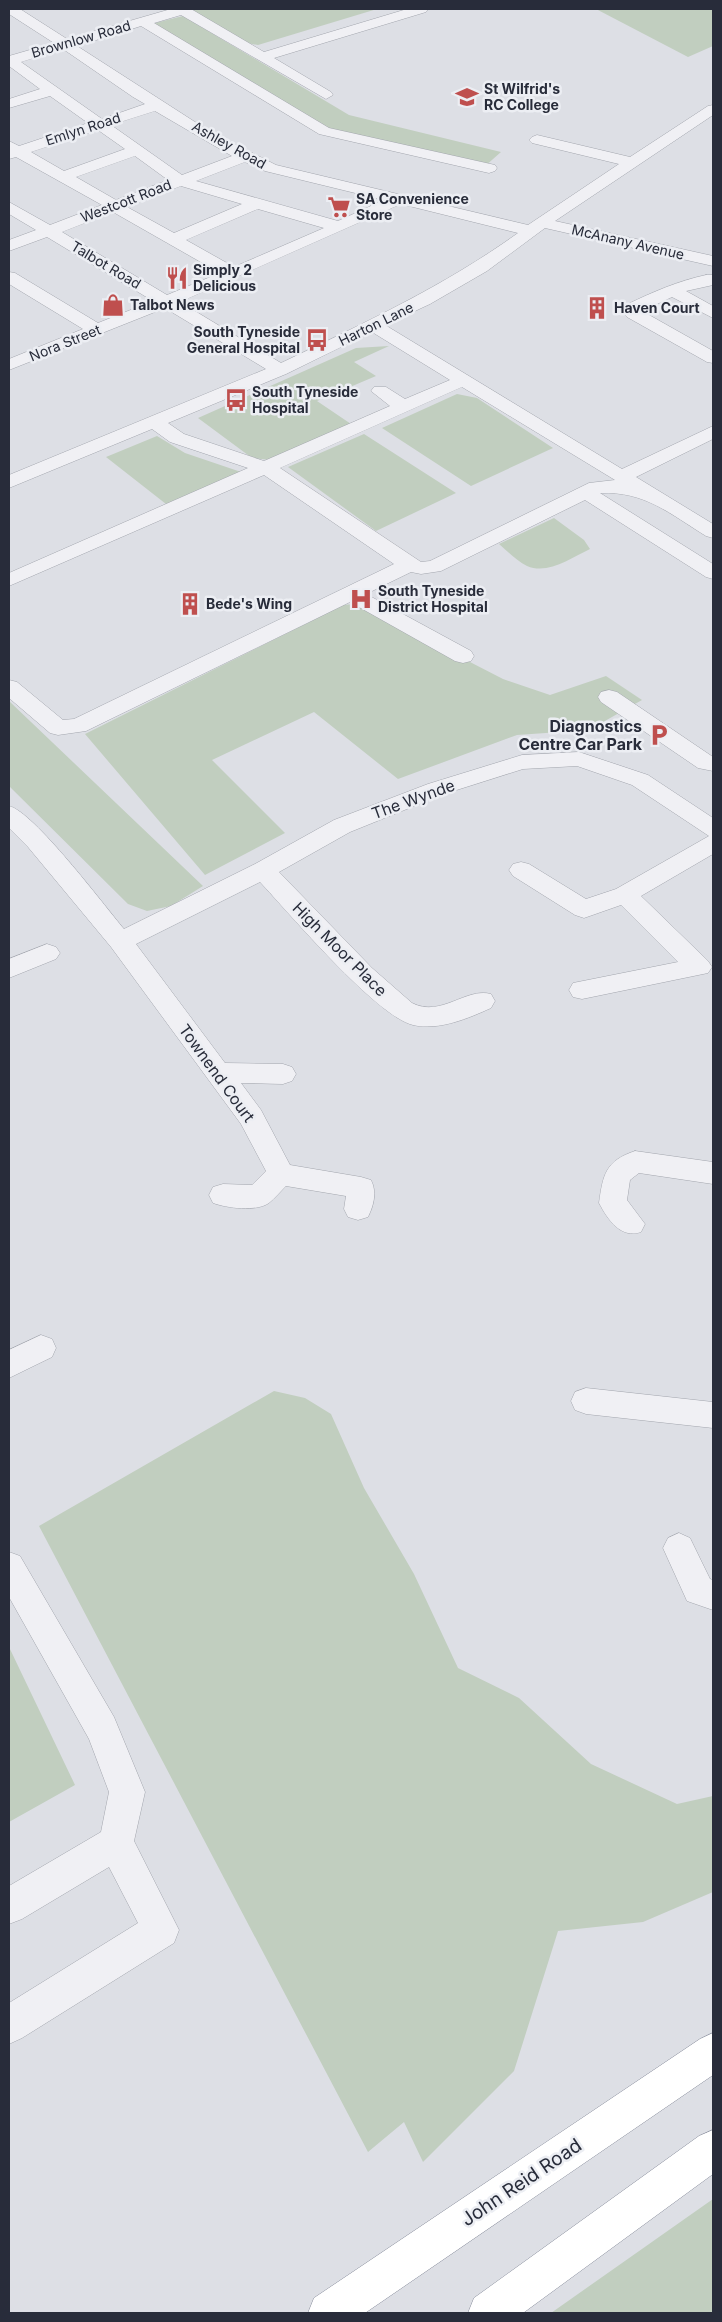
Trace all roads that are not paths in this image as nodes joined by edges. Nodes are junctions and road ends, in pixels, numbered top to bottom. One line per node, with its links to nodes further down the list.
1 (11, 9): 5 (street, Ashley Road)
2 (182, 9): 4 (street, Brownlow Road); 6 (street)
3 (421, 9): 6 (street)
4 (142, 21): 5 (street, Brownlow Road); 19 (street)
5 (65, 42): 7 (street, Brownlow Road); 11 (street, Ashley Road)
6 (261, 57): 9 (street)
7 (9, 60): 8 (street)
8 (52, 90): 10 (street); 13 (street)
9 (326, 95)
10 (9, 104)
11 (158, 105): 13 (street, Emlyn Road); 17 (street, Ashley Road)
12 (713, 109): 18 (street, Harton Lane)
13 (100, 124): 15 (street, Emlyn Road); 16 (street)
14 (537, 140): 18 (street)
15 (11, 150): 20 (street)
16 (137, 150): 20 (street); 21 (street)
17 (244, 157): 21 (street, Westcott Road); 22 (street, Ashley Road)
18 (633, 162): 26 (street, Harton Lane)
19 (489, 168)
20 (62, 177): 25 (street)
21 (180, 181): 23 (street); 25 (street, Westcott Road)
22 (397, 200): 26 (street, Ashley Road); 27 (street, Nora Street)
23 (256, 204): 27 (street); 29 (street)
24 (9, 207): 28 (street, Talbot Road)
25 (112, 207): 28 (street, Westcott Road); 29 (street)
26 (537, 227): 31 (street, McAnany Avenue); 40 (street, Harton Lane)
27 (340, 228): 32 (street, Nora Street)
28 (49, 231): 30 (street, Westcott Road); 38 (street, Talbot Road)
29 (172, 240): 32 (street)
30 (9, 246)
31 (713, 261)
32 (232, 273): 38 (street, Nora Street)
33 (9, 277): 35 (street)
34 (713, 280): 36 (street)
35 (31, 291): 37 (street); 41 (street)
36 (674, 291): 39 (street); 42 (street)
37 (9, 300)
38 (168, 301): 41 (street, Nora Street); 44 (street, Talbot Road)
39 (713, 313)
40 (374, 326): 44 (street, Harton Lane); 45 (street)
41 (97, 330): 43 (street, Nora Street)
42 (713, 358)
43 (9, 365)
44 (280, 370): 48 (street, Harton Lane)
45 (464, 380): 47 (street); 51 (street)
46 (380, 391): 47 (street)
47 (405, 407): 50 (street)
48 (154, 422): 50 (street); 52 (street, Harton Lane)
49 (713, 432): 51 (street)
50 (267, 468): 56 (street); 58 (street)
51 (622, 476): 54 (street)
52 (9, 482)
53 (586, 492): 54 (street); 56 (street); 57 (street)
54 (655, 496): 55 (street)
55 (713, 532)
56 (409, 565): 59 (street)
57 (713, 573)
58 (9, 580)
59 (351, 594): 60 (street); 61 (street)
60 (463, 656)
61 (9, 687)
62 (609, 697): 63 (street)
63 (713, 764)
64 (9, 814): 70 (street, Townend Court)
65 (713, 829): 67 (street, The Wynde)
66 (713, 843): 69 (street)
67 (263, 870): 70 (street, The Wynde); 74 (street, High Moor Place)
68 (521, 870): 69 (street)
69 (625, 895): 73 (street)
70 (120, 941): 75 (street, Townend Court)
71 (47, 952): 72 (street)
72 (9, 969)
73 (582, 990)
74 (482, 1002)
75 (218, 1073): 76 (street); 78 (street, Townend Court)
76 (283, 1074)
77 (713, 1173): 81 (street)
78 (280, 1174): 79 (street); 80 (street)
79 (223, 1195)
80 (358, 1209)
81 (631, 1224)
82 (40, 1348): 83 (street)
83 (9, 1365)
84 (586, 1401): 85 (street)
85 (713, 1415)
86 (679, 1548): 88 (street)
87 (9, 1567): 89 (street)
88 (713, 1595)
89 (116, 1843): 90 (street); 91 (street)
90 (9, 1906)
91 (9, 2026)
92 (713, 2052): 94 (highway, John Reid Road)
93 (713, 2150): 95 (highway)
94 (329, 2313)
95 (489, 2313)

